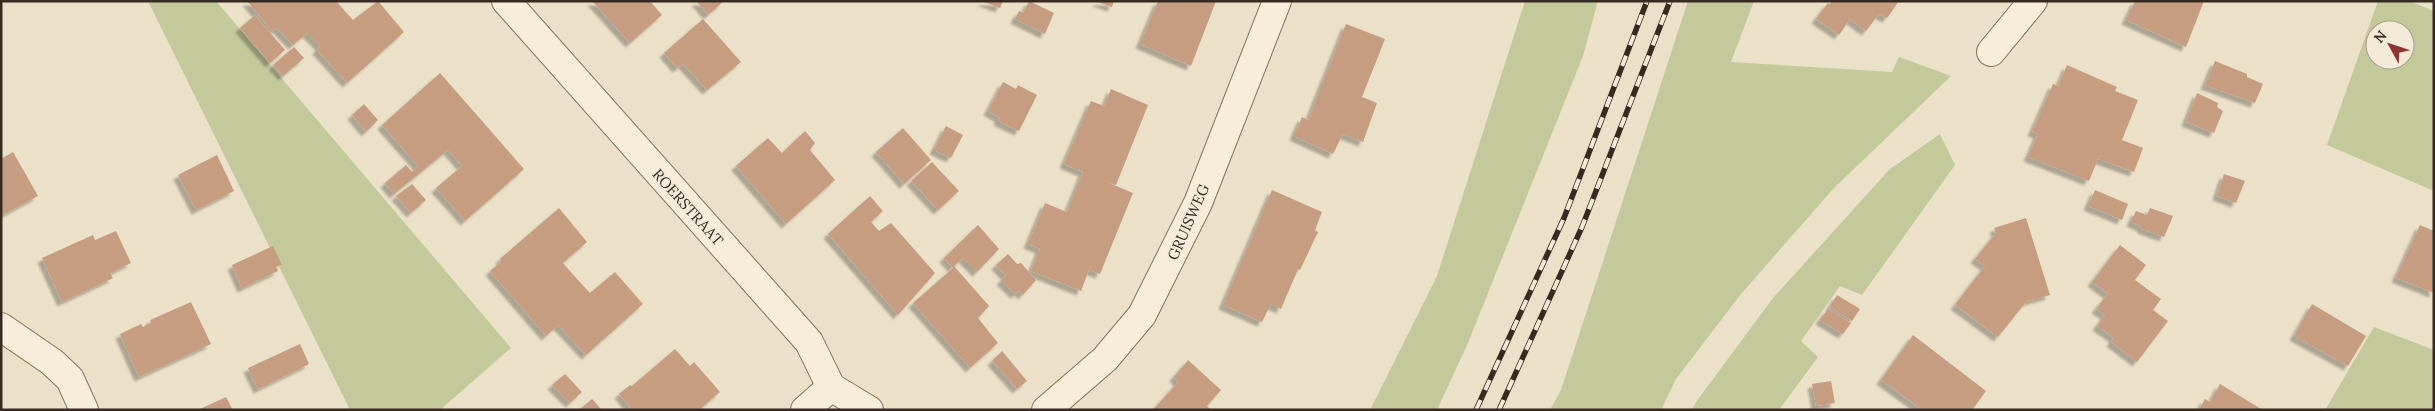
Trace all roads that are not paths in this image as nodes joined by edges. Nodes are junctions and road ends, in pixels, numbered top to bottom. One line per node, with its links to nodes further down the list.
1 (506, 1): 6 (street, ROERSTRAAT)
2 (1277, 1): 10 (street, GRUISWEG)
3 (2033, 1): 4 (street)
4 (1991, 52)
5 (1, 327): 7 (street)
6 (832, 387): 8 (street); 9 (street)
7 (84, 410)
8 (805, 410)
9 (869, 410)
10 (1046, 410)

